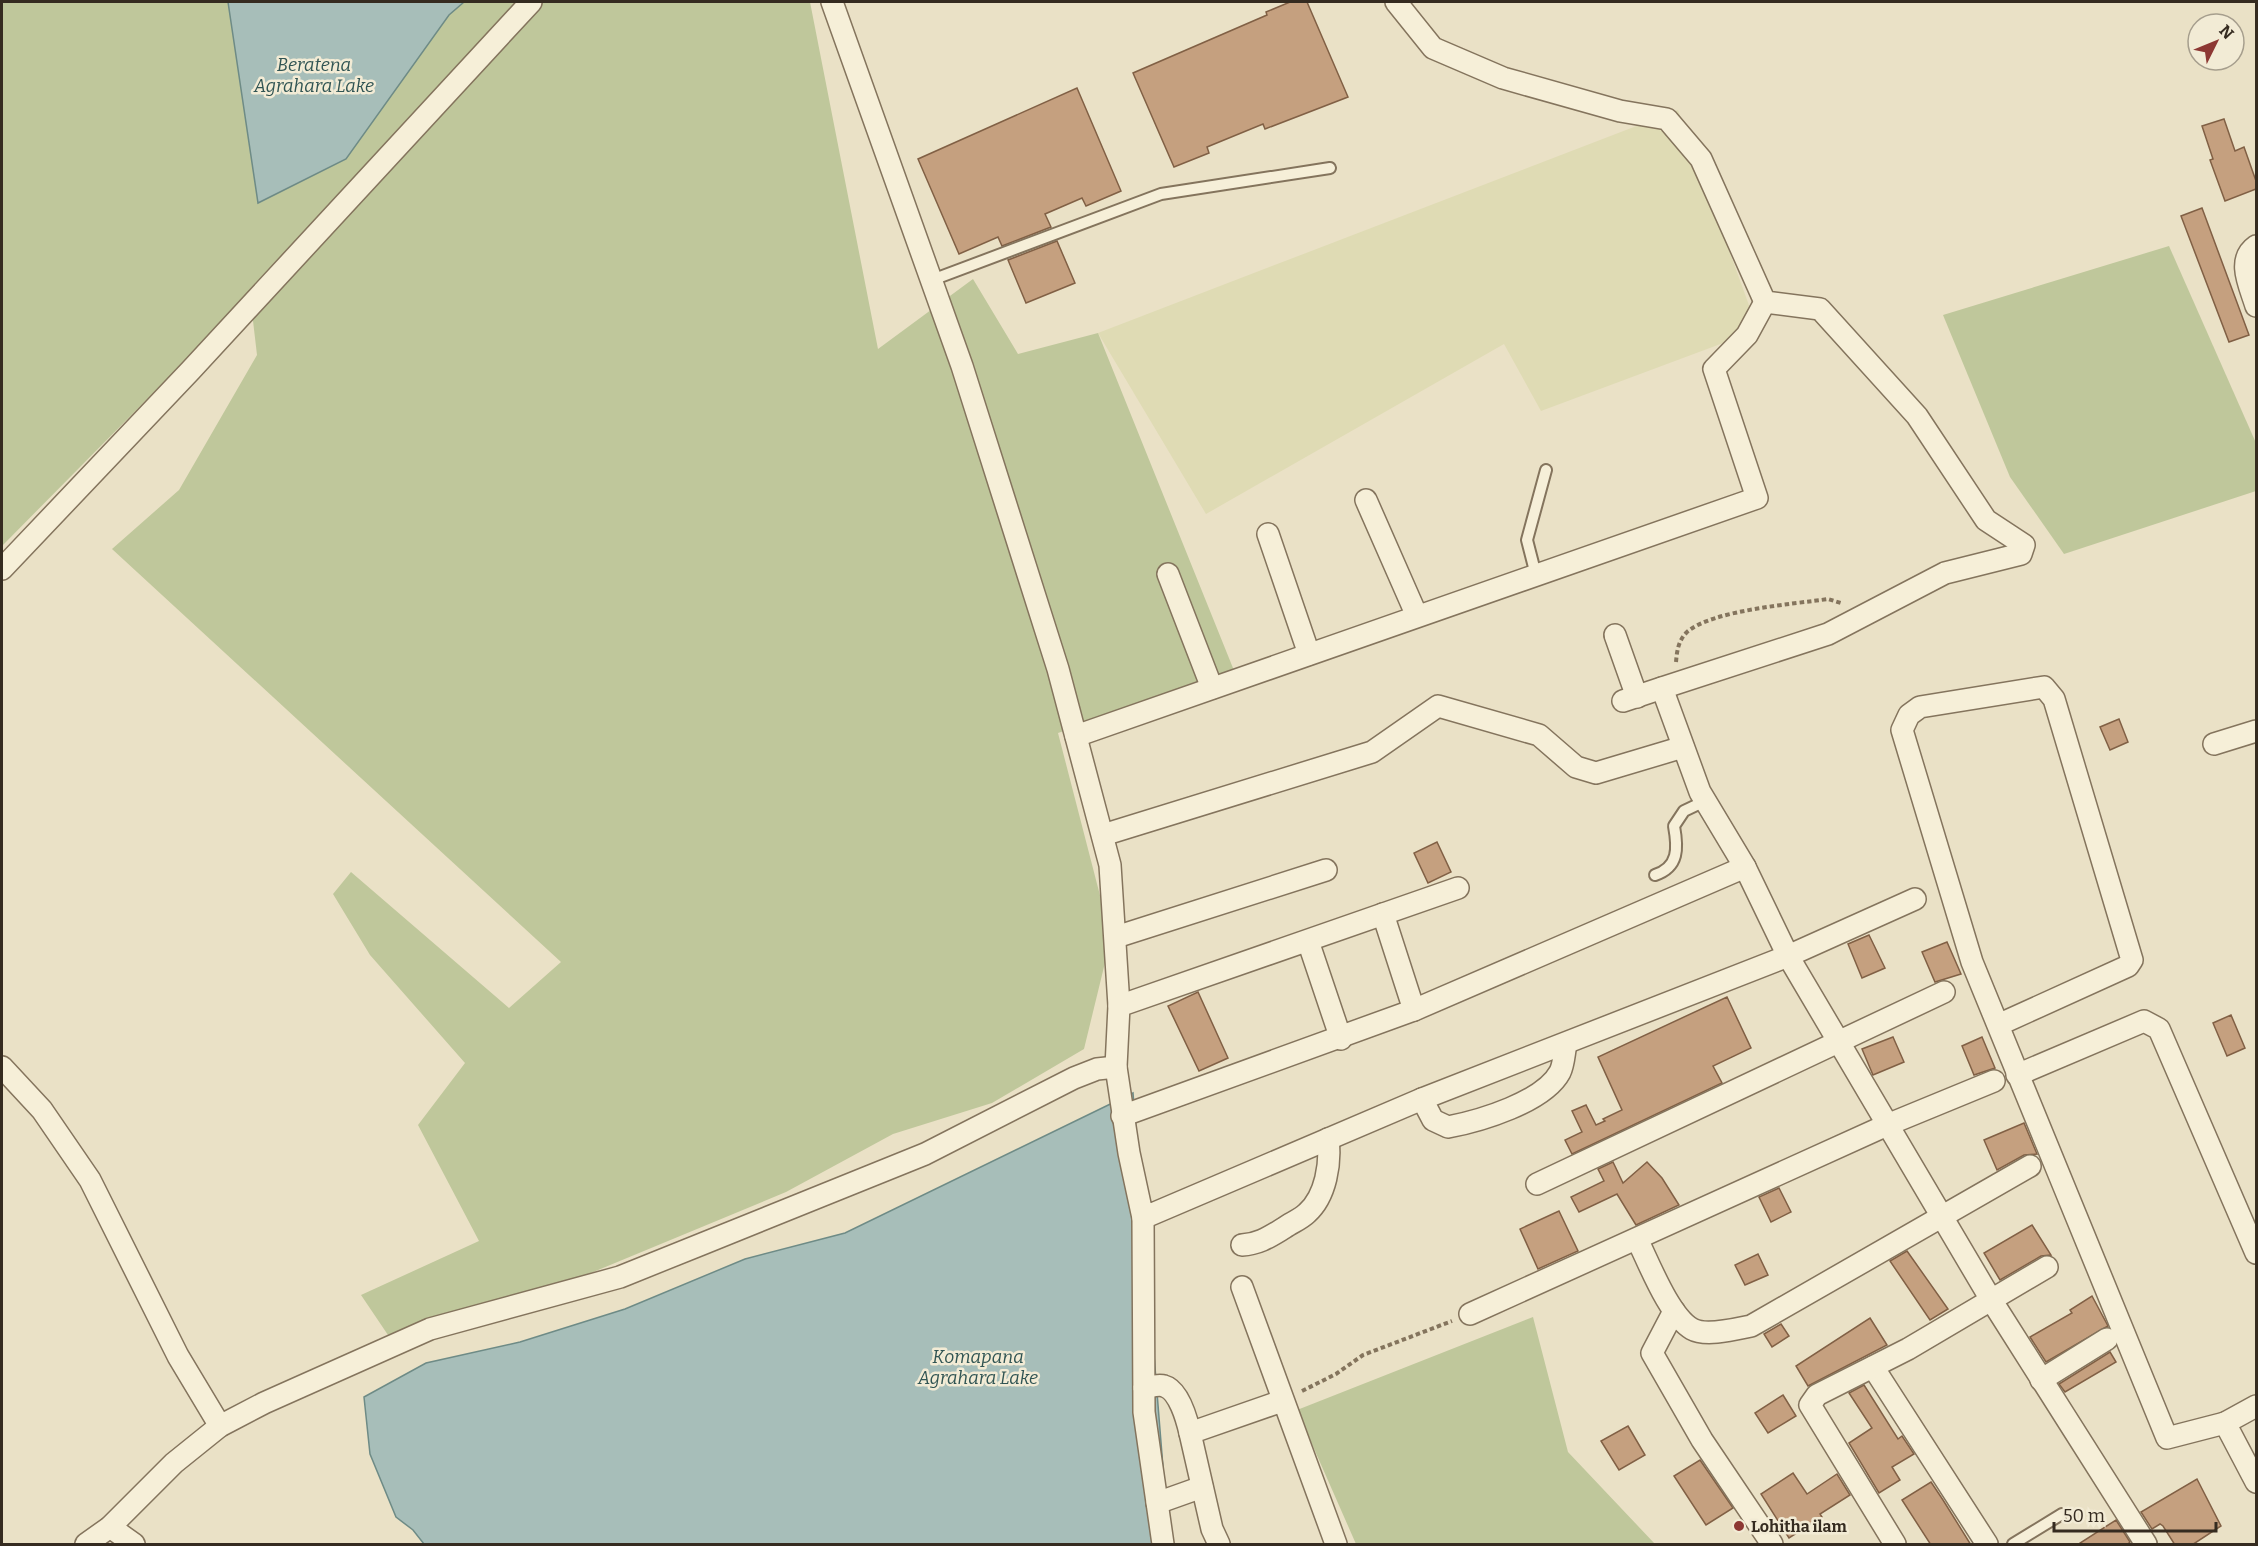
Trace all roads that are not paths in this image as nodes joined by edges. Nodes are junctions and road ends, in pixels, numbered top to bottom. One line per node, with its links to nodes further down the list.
1 (531, 2): 12 (street)
2 (831, 2): 6 (street)
3 (1396, 2): 7 (street)
4 (1330, 168): 6 (lane)
5 (2256, 246): 8 (street)
6 (932, 280): 21 (street)
7 (1765, 302): 14 (street); 18 (street)
8 (2256, 306)
9 (1546, 470): 14 (lane)
10 (1366, 500): 15 (street)
11 (1268, 534): 17 (street)
12 (2, 569)
13 (1168, 574): 19 (street)
14 (1536, 575): 15 (street)
15 (1417, 616): 17 (street)
16 (1615, 635): 18 (street)
17 (1309, 654): 19 (street)
18 (1668, 686): 23 (street)
19 (1212, 688): 21 (street)
20 (2256, 731): 22 (street)
21 (1076, 736): 25 (street)
22 (2214, 744)
23 (1683, 747): 24 (street); 25 (street)
24 (1705, 801): 26 (street); 28 (lane)
25 (1103, 835): 32 (street)
26 (1745, 867): 34 (street); 37 (street)
27 (1326, 870): 32 (street)
28 (1655, 875)
29 (1458, 888): 31 (street)
30 (1915, 899): 34 (street)
31 (1383, 914): 33 (street); 37 (street)
32 (1116, 937): 36 (street)
33 (1308, 941): 36 (street); 39 (street)
34 (1788, 956): 40 (street); 41 (street)
35 (1944, 992): 40 (street)
36 (1119, 1006): 43 (street)
37 (1414, 1010): 39 (street)
38 (1998, 1025): 38 (street); 44 (street)
39 (1341, 1039): 47 (street)
40 (1839, 1039): 48 (street); 51 (street)
41 (1566, 1044): 46 (street); 46 (street)
42 (2, 1067): 69 (street)
43 (1116, 1067): 47 (street); 69 (street)
44 (2017, 1075): 56 (street); 68 (street)
45 (1994, 1081): 48 (street)
46 (1422, 1099): 49 (street)
47 (1122, 1116): 53 (street)
48 (1887, 1125): 52 (street); 54 (street)
49 (1328, 1139): 53 (street); 55 (street)
50 (2030, 1166): 52 (street)
51 (1538, 1184)
52 (1940, 1216): 59 (street); 60 (street)
53 (1143, 1218): 65 (street)
54 (1637, 1239): 60 (street); 61 (street)
55 (1242, 1245)
56 (2256, 1253)
57 (2047, 1267): 59 (street)
58 (1242, 1287): 66 (street)
59 (1990, 1299): 63 (street); 64 (street)
60 (1674, 1311): 81 (street)
61 (1470, 1314)
62 (2107, 1340): 64 (street)
63 (1873, 1367): 82 (street); 83 (street)
64 (2041, 1380): 85 (street)
65 (1144, 1388): 70 (street); 73 (street)
66 (1282, 1401): 70 (street); 80 (street)
67 (2256, 1406): 68 (street)
68 (2225, 1423): 71 (street)
69 (220, 1426): 75 (street)
70 (1190, 1433): 72 (street)
71 (2256, 1482)
72 (1202, 1487): 73 (street); 79 (street)
73 (1157, 1503): 78 (street)
74 (2062, 1514): 84 (lane)
75 (110, 1527): 76 (street); 77 (street)
76 (86, 1545)
77 (134, 1545)
78 (1163, 1545)
79 (1219, 1545)
80 (1336, 1545)
81 (1772, 1545)
82 (1895, 1545)
83 (1987, 1545)
84 (2013, 1545)
85 (2146, 1545)

